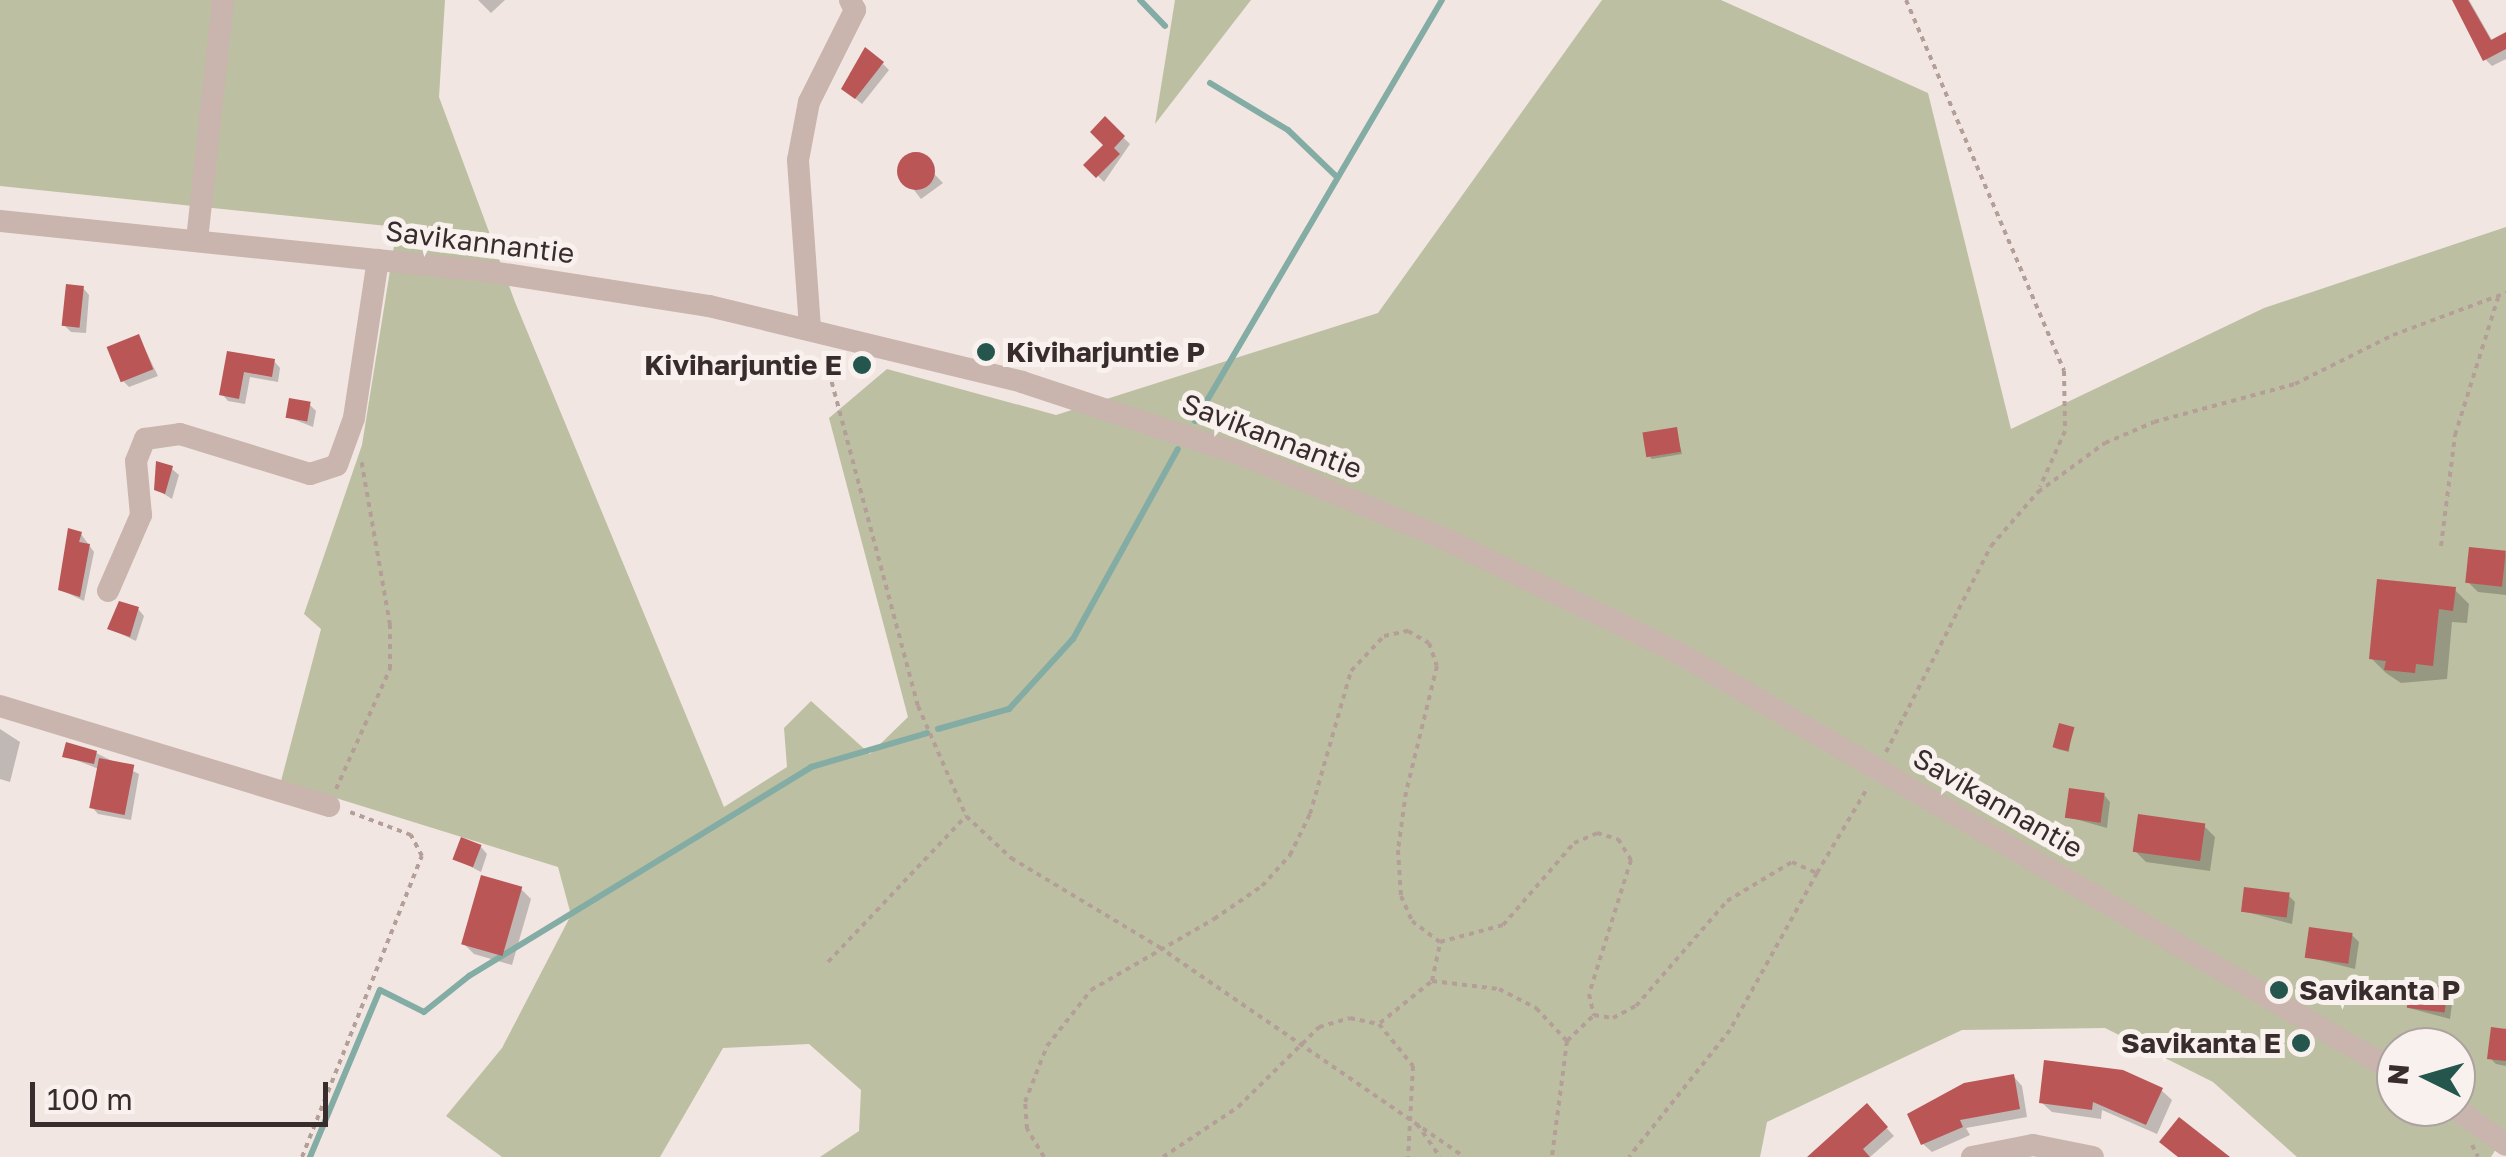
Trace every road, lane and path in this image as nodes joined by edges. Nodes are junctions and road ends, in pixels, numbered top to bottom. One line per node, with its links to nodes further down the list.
1 (223, 0): 5 (street)
2 (850, 0): 9 (street)
3 (1906, 0): 11 (path)
4 (0, 221): 5 (street, Savikannantie)
5 (196, 240): 6 (street, Savikannantie)
6 (378, 260): 9 (street, Savikannantie); 13 (street)
7 (2506, 293): 8 (path)
8 (2498, 298): 11 (path); 12 (path)
9 (814, 329): 15 (street, Savikannantie); 17 (path)
10 (361, 456): 16 (path)
11 (2038, 492): 15 (path)
12 (2441, 546)
13 (108, 591)
14 (0, 706): 16 (street)
15 (1879, 768): 18 (path); 27 (street, Savikannantie)
16 (329, 806): 32 (path)
17 (966, 816): 20 (path); 21 (path)
18 (1817, 873): 23 (path); 30 (path)
19 (1440, 942): 20 (path); 22 (path); 23 (path)
20 (1159, 948): 26 (path); 33 (path)
21 (828, 962)
22 (1432, 981): 24 (path); 25 (path)
23 (1594, 1015): 25 (path)
24 (1379, 1024): 26 (path); 28 (path)
25 (1567, 1041): 38 (path)
26 (1297, 1045): 28 (path); 34 (path)
27 (2376, 1060)
28 (1414, 1122): 35 (path); 36 (path); 37 (path)
29 (2476, 1123): 31 (street)
30 (1639, 1144): 39 (path); 40 (path)
31 (2506, 1145)
32 (302, 1157)
33 (1044, 1157)
34 (1163, 1157)
35 (1408, 1157)
36 (1440, 1157)
37 (1464, 1157)
38 (1552, 1157)
39 (1629, 1157)
40 (1641, 1157)
41 (1972, 1157): 42 (street)
42 (2093, 1157)

